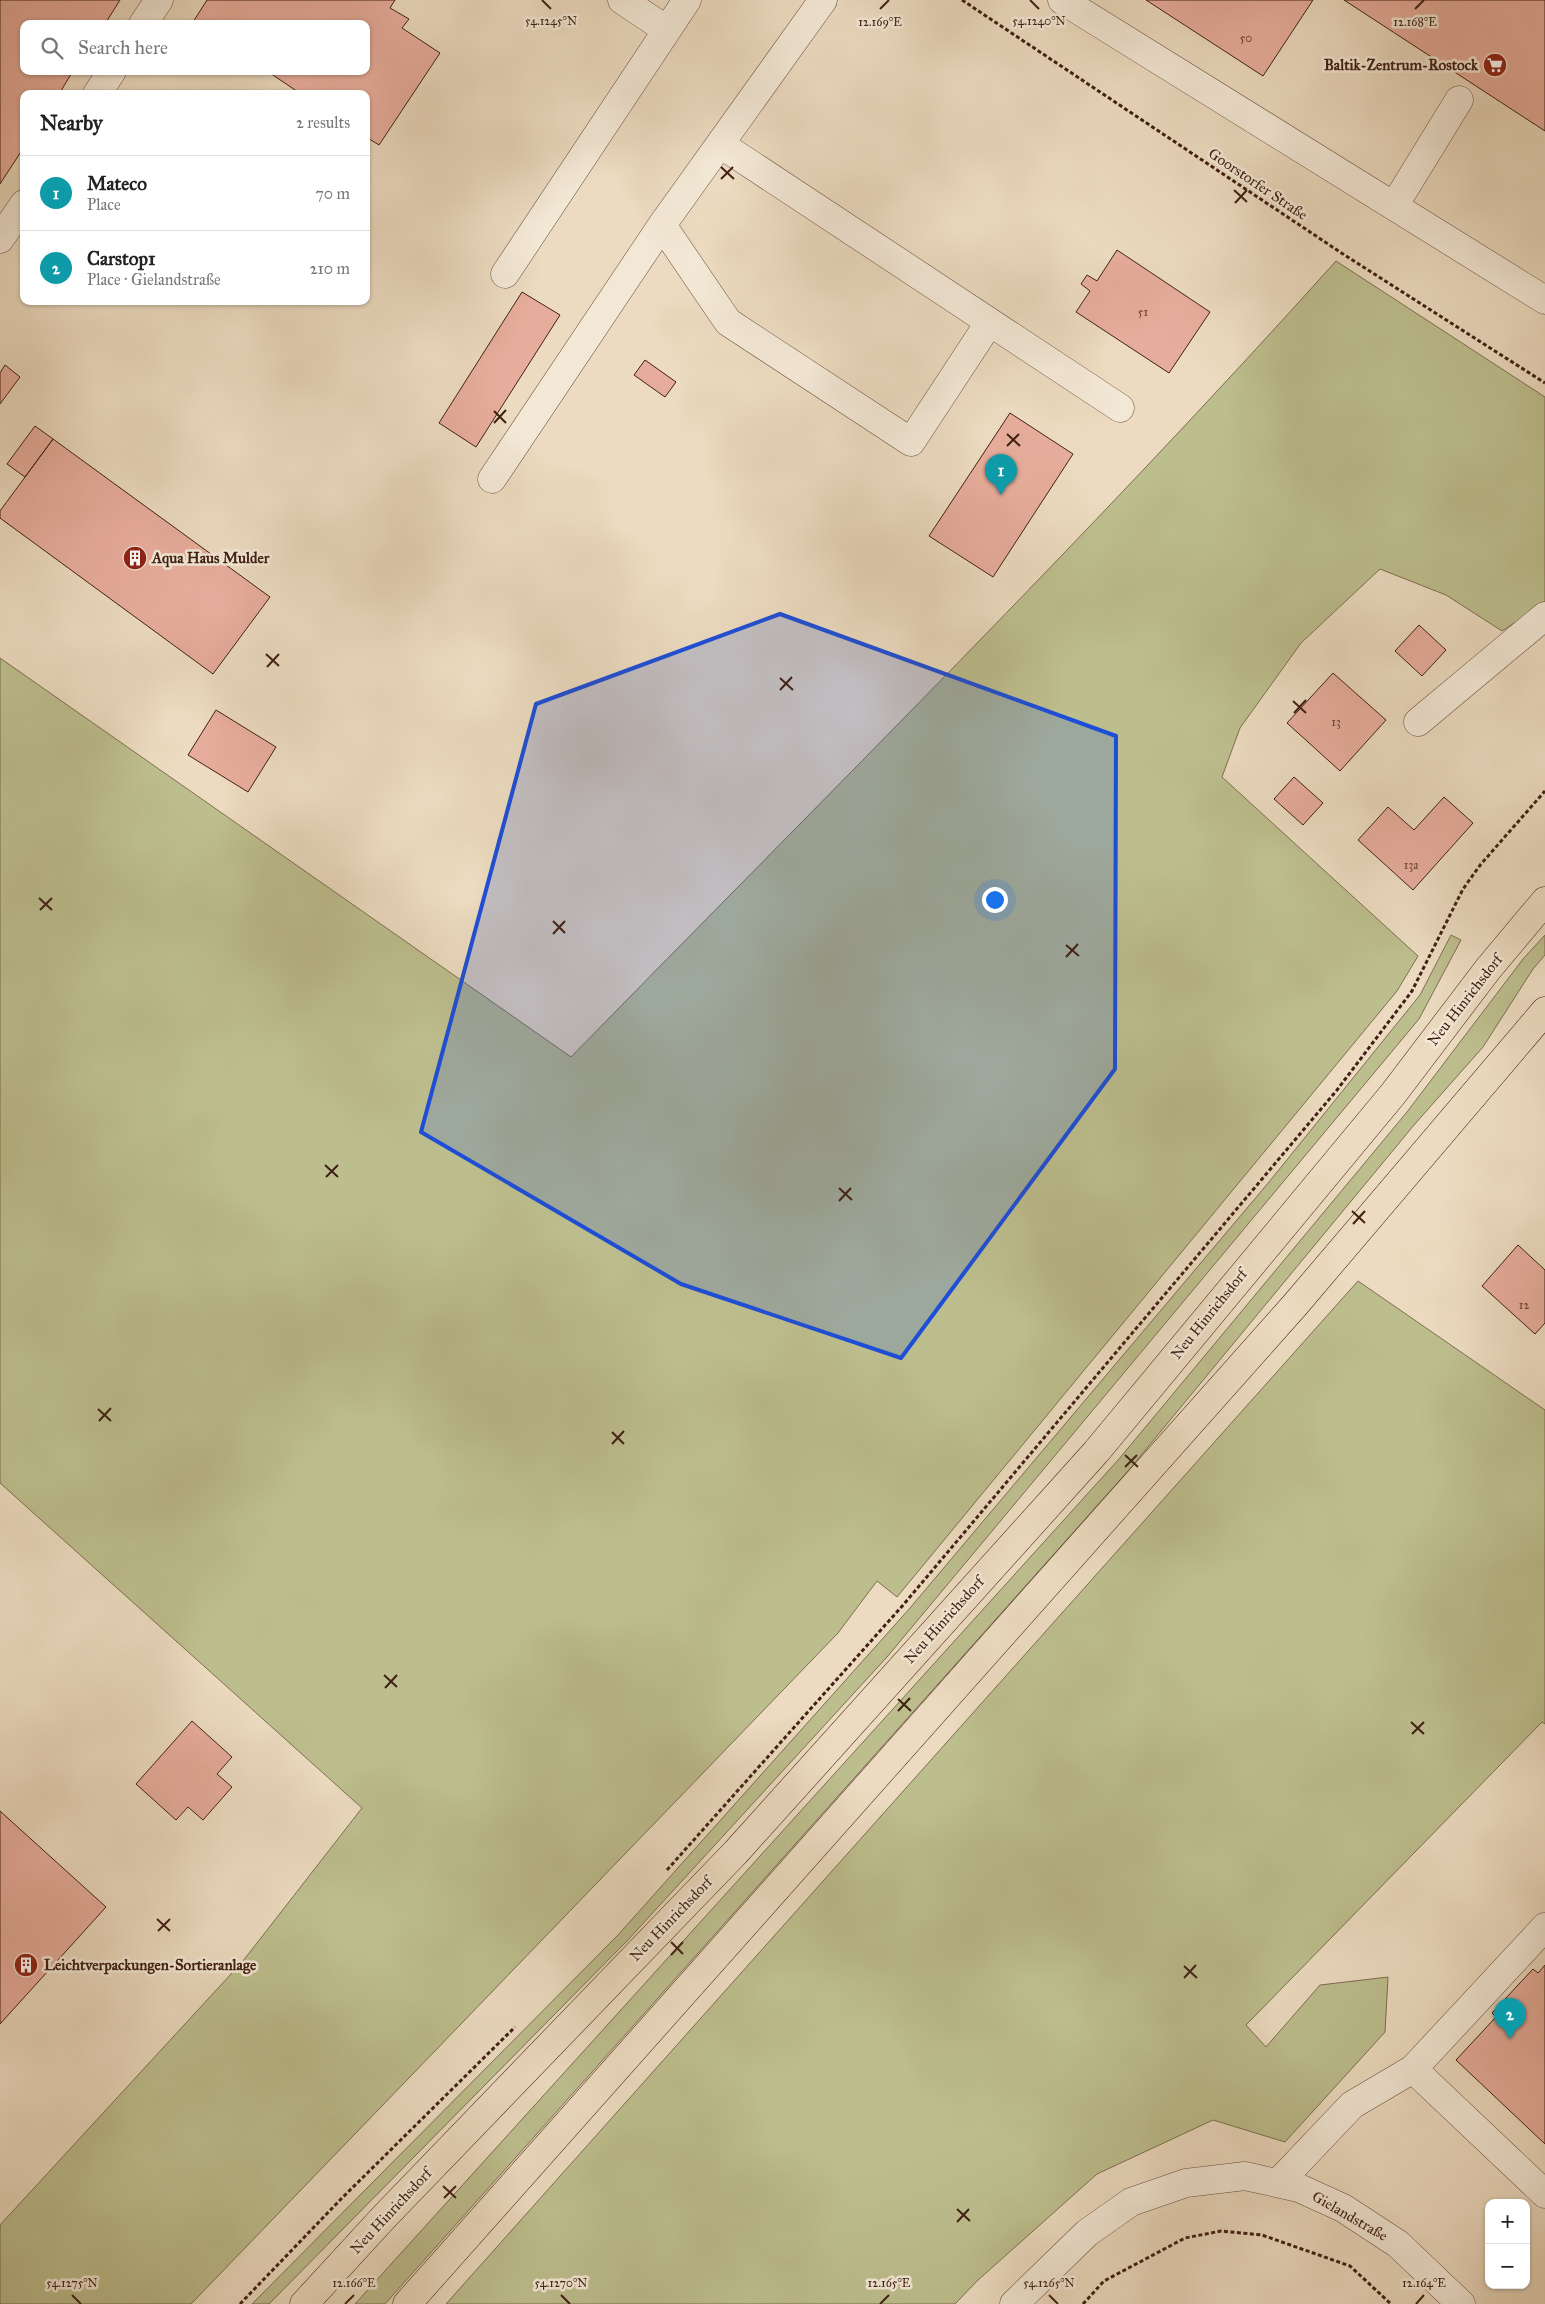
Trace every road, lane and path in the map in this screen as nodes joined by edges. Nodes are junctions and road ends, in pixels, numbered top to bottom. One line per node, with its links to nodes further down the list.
1 (159, 0): 7 (street)
2 (622, 0): 8 (street)
3 (687, 0): 8 (street)
4 (823, 0): 12 (street)
5 (962, 0): 20 (path, Goorstorfer Straße)
6 (1062, 0): 13 (street)
7 (146, 20)
8 (668, 30): 17 (street)
9 (109, 75): 10 (street)
10 (100, 90)
11 (1459, 100): 13 (street)
12 (720, 144): 15 (street); 19 (street)
13 (1394, 206): 18 (street)
14 (20, 210): 16 (street)
15 (662, 225): 19 (street); 22 (street)
16 (0, 239)
17 (505, 274)
18 (1545, 300)
19 (989, 323): 21 (street)
20 (1545, 383)
21 (1120, 408)
22 (492, 479)
23 (1545, 616): 24 (street)
24 (1418, 722)
25 (1545, 791): 28 (path)
26 (1545, 902): 35 (main road, Neu Hinrichsdorf)
27 (1545, 1011): 36 (main road)
28 (666, 1870)
29 (1545, 1927): 31 (street)
30 (516, 2026): 34 (path)
31 (1413, 2069): 32 (street); 33 (street)
32 (1278, 2183): 37 (street, Gielandstraße); 40 (street, Gielandstraße)
33 (1545, 2194)
34 (240, 2304)
35 (304, 2304)
36 (407, 2304)
37 (1014, 2304)
38 (1083, 2304): 39 (path)
39 (1391, 2304)
40 (1462, 2304)

